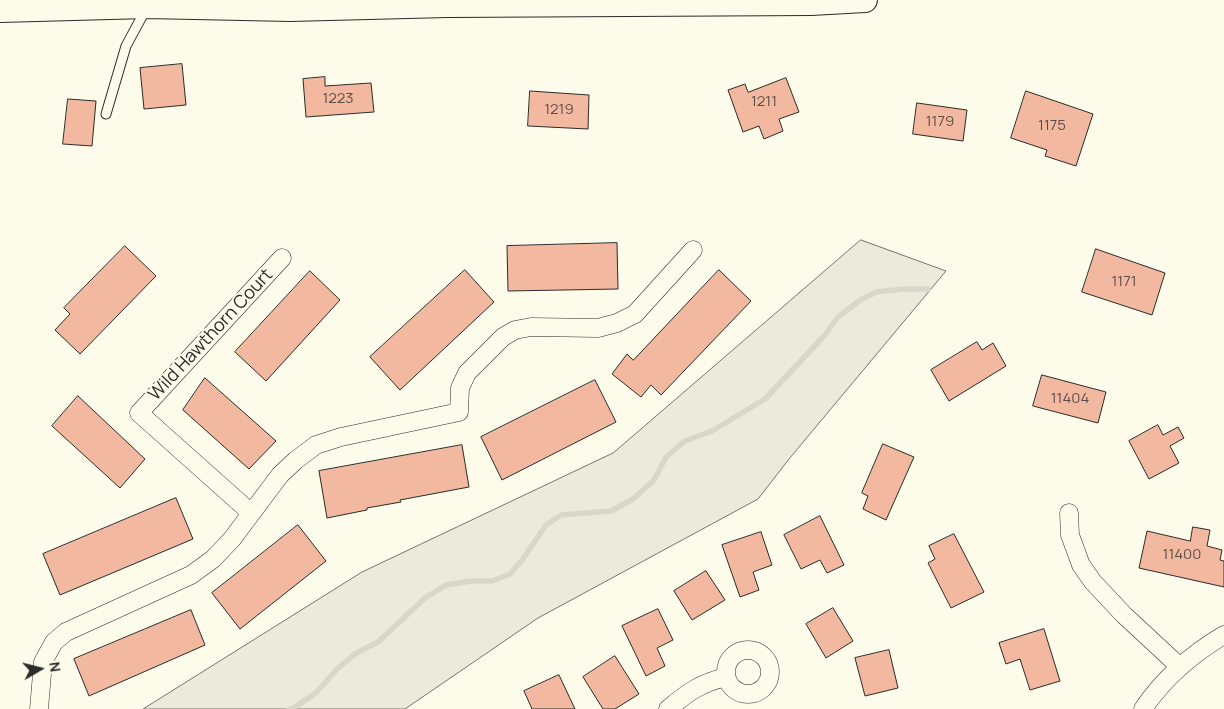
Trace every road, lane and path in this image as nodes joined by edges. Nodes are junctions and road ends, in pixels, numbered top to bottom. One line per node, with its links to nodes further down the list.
1 (864, 0): 2 (street)
2 (147, 3): 3 (street); 4 (lane)
3 (0, 10)
4 (106, 114)
5 (693, 250): 7 (street)
6 (282, 258): 7 (street, Wild Hawthorn Court)
7 (250, 512): 12 (street)
8 (1069, 513): 10 (street)
9 (1224, 635): 10 (street)
10 (1179, 666): 14 (street)
11 (726, 677): 13 (street)
12 (39, 709)
13 (668, 709)
14 (1143, 709)

